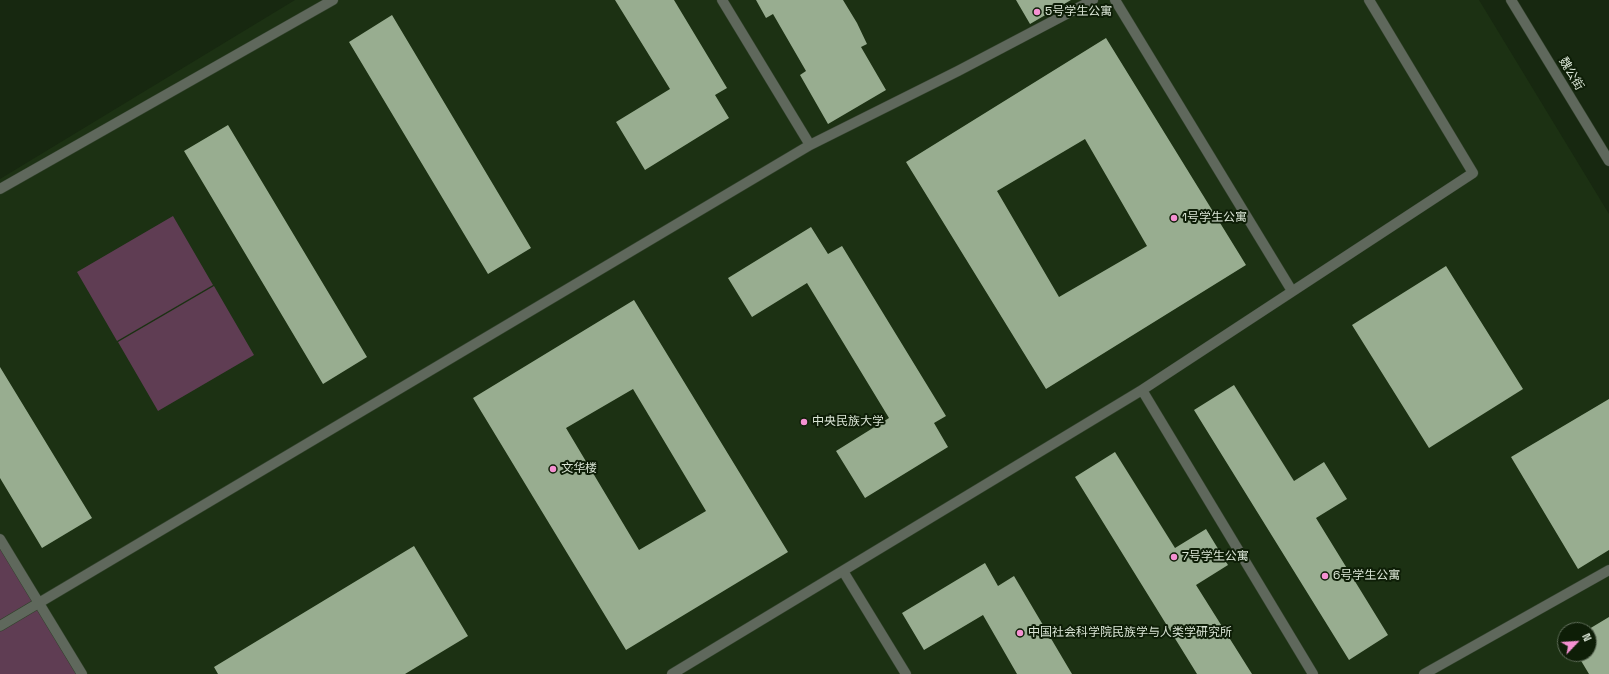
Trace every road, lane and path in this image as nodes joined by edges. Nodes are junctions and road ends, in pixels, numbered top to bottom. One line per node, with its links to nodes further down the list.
1 (333, 0): 9 (street)
2 (722, 0): 7 (street)
3 (1093, 0): 7 (street)
4 (1115, 0): 10 (street)
5 (1369, 0): 10 (street)
6 (1511, 0): 8 (street, 魏公街)
7 (810, 145): 15 (street)
8 (1609, 161)
9 (0, 189)
10 (1292, 291): 11 (street)
11 (1142, 390): 14 (street); 20 (street)
12 (0, 539): 15 (street)
13 (1609, 570): 21 (street)
14 (843, 571): 18 (street); 19 (street)
15 (39, 603): 16 (street); 17 (street)
16 (0, 626)
17 (82, 674)
18 (672, 674)
19 (906, 674)
20 (1313, 674)
21 (1424, 674)

